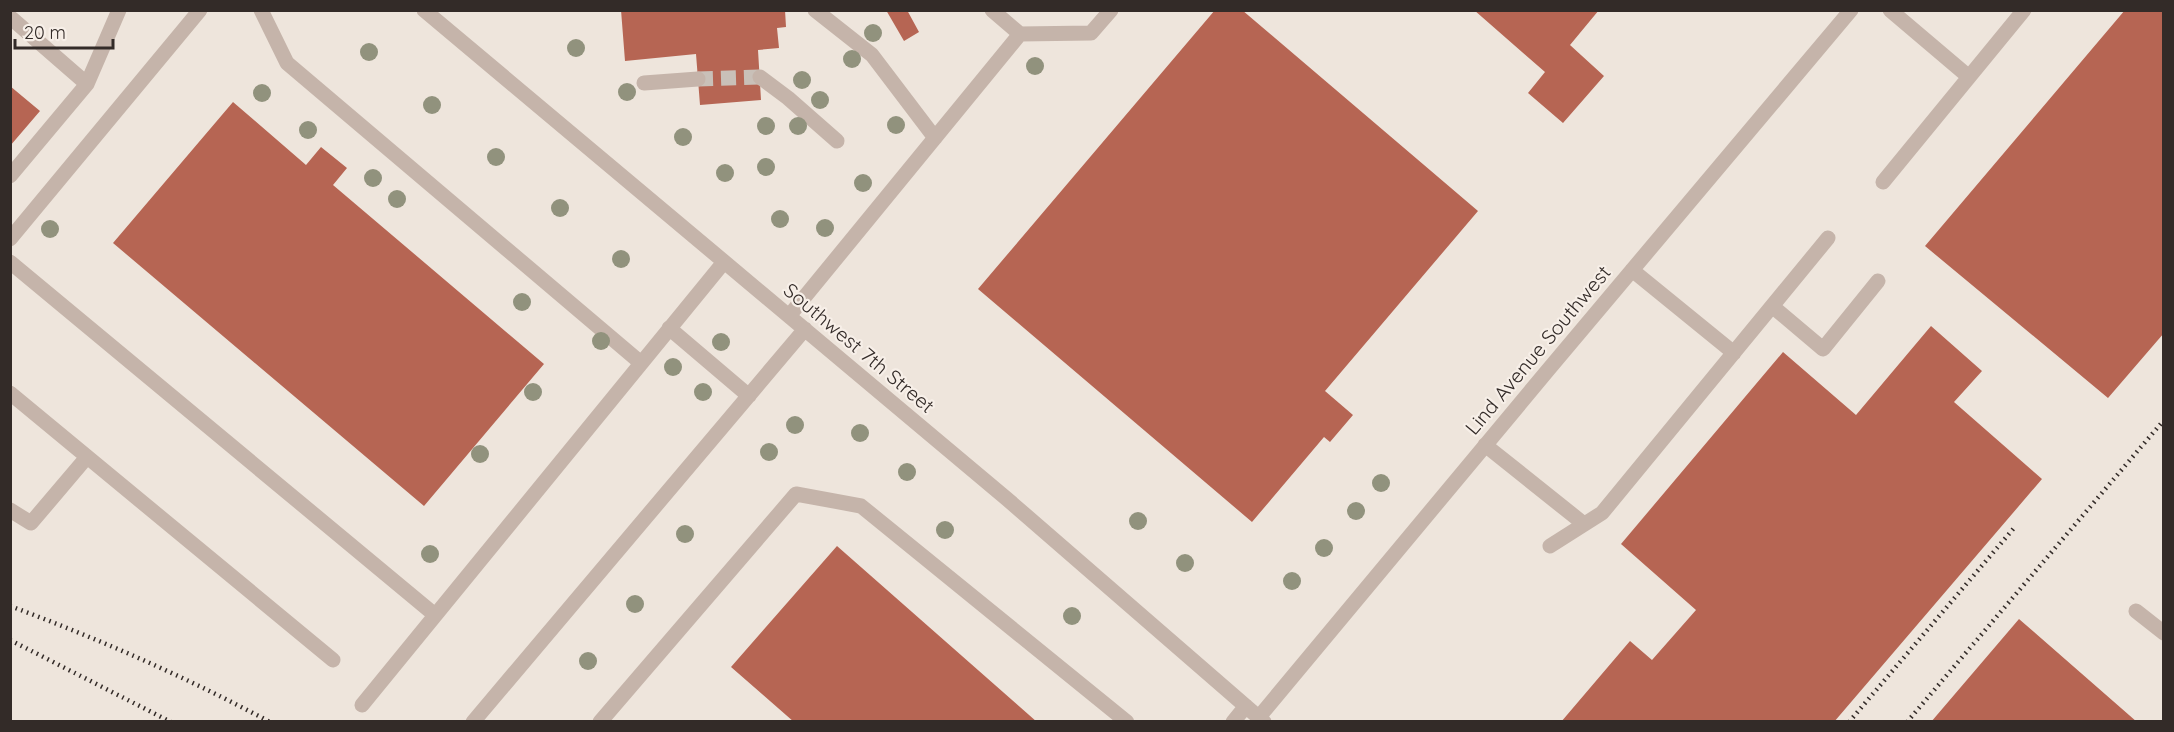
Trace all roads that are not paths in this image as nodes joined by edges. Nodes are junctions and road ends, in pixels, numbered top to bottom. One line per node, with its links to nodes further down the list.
1 (119, 10): 17 (street)
2 (200, 10): 23 (street)
3 (261, 10): 33 (street)
4 (424, 10): 25 (street, Southwest 7th Street)
5 (815, 10): 18 (street)
6 (992, 10): 12 (street)
7 (1111, 10): 12 (street)
8 (1851, 10): 26 (street, Lind Avenue Southwest)
9 (1890, 10): 14 (street)
10 (2024, 10): 14 (street)
11 (10, 17): 17 (street)
12 (1020, 34): 18 (street)
13 (760, 77): 19 (street)
14 (1969, 78): 21 (street)
15 (698, 79): 16 (street)
16 (644, 83)
17 (87, 84): 20 (street)
18 (935, 138): 29 (street)
19 (837, 141)
20 (10, 176)
21 (1883, 182)
22 (1828, 238): 28 (street)
23 (10, 239)
24 (10, 262): 42 (street)
25 (724, 262): 29 (street, Southwest 7th Street); 30 (street)
26 (1632, 270): 32 (street); 36 (street, Lind Avenue Southwest)
27 (1878, 281): 28 (street)
28 (1772, 306): 32 (street)
29 (789, 316): 31 (street, Southwest 7th Street)
30 (669, 328): 33 (street); 35 (street)
31 (805, 329): 35 (street); 46 (street, Southwest 7th Street)
32 (1734, 353): 39 (street)
33 (641, 363): 42 (street)
34 (10, 393): 37 (street)
35 (749, 396): 48 (street)
36 (1485, 445): 39 (street); 47 (street, Lind Avenue Southwest)
37 (87, 457): 38 (street); 44 (street)
38 (10, 510)
39 (1584, 524): 40 (street)
40 (1550, 546)
41 (2136, 611): 43 (street)
42 (435, 615): 45 (street)
43 (2163, 633)
44 (333, 660)
45 (362, 705)
46 (1246, 706): 47 (street, Southwest 7th Street); 51 (street)
47 (1262, 719)
48 (473, 722)
49 (600, 722): 50 (street)
50 (1127, 722)
51 (1233, 722)

